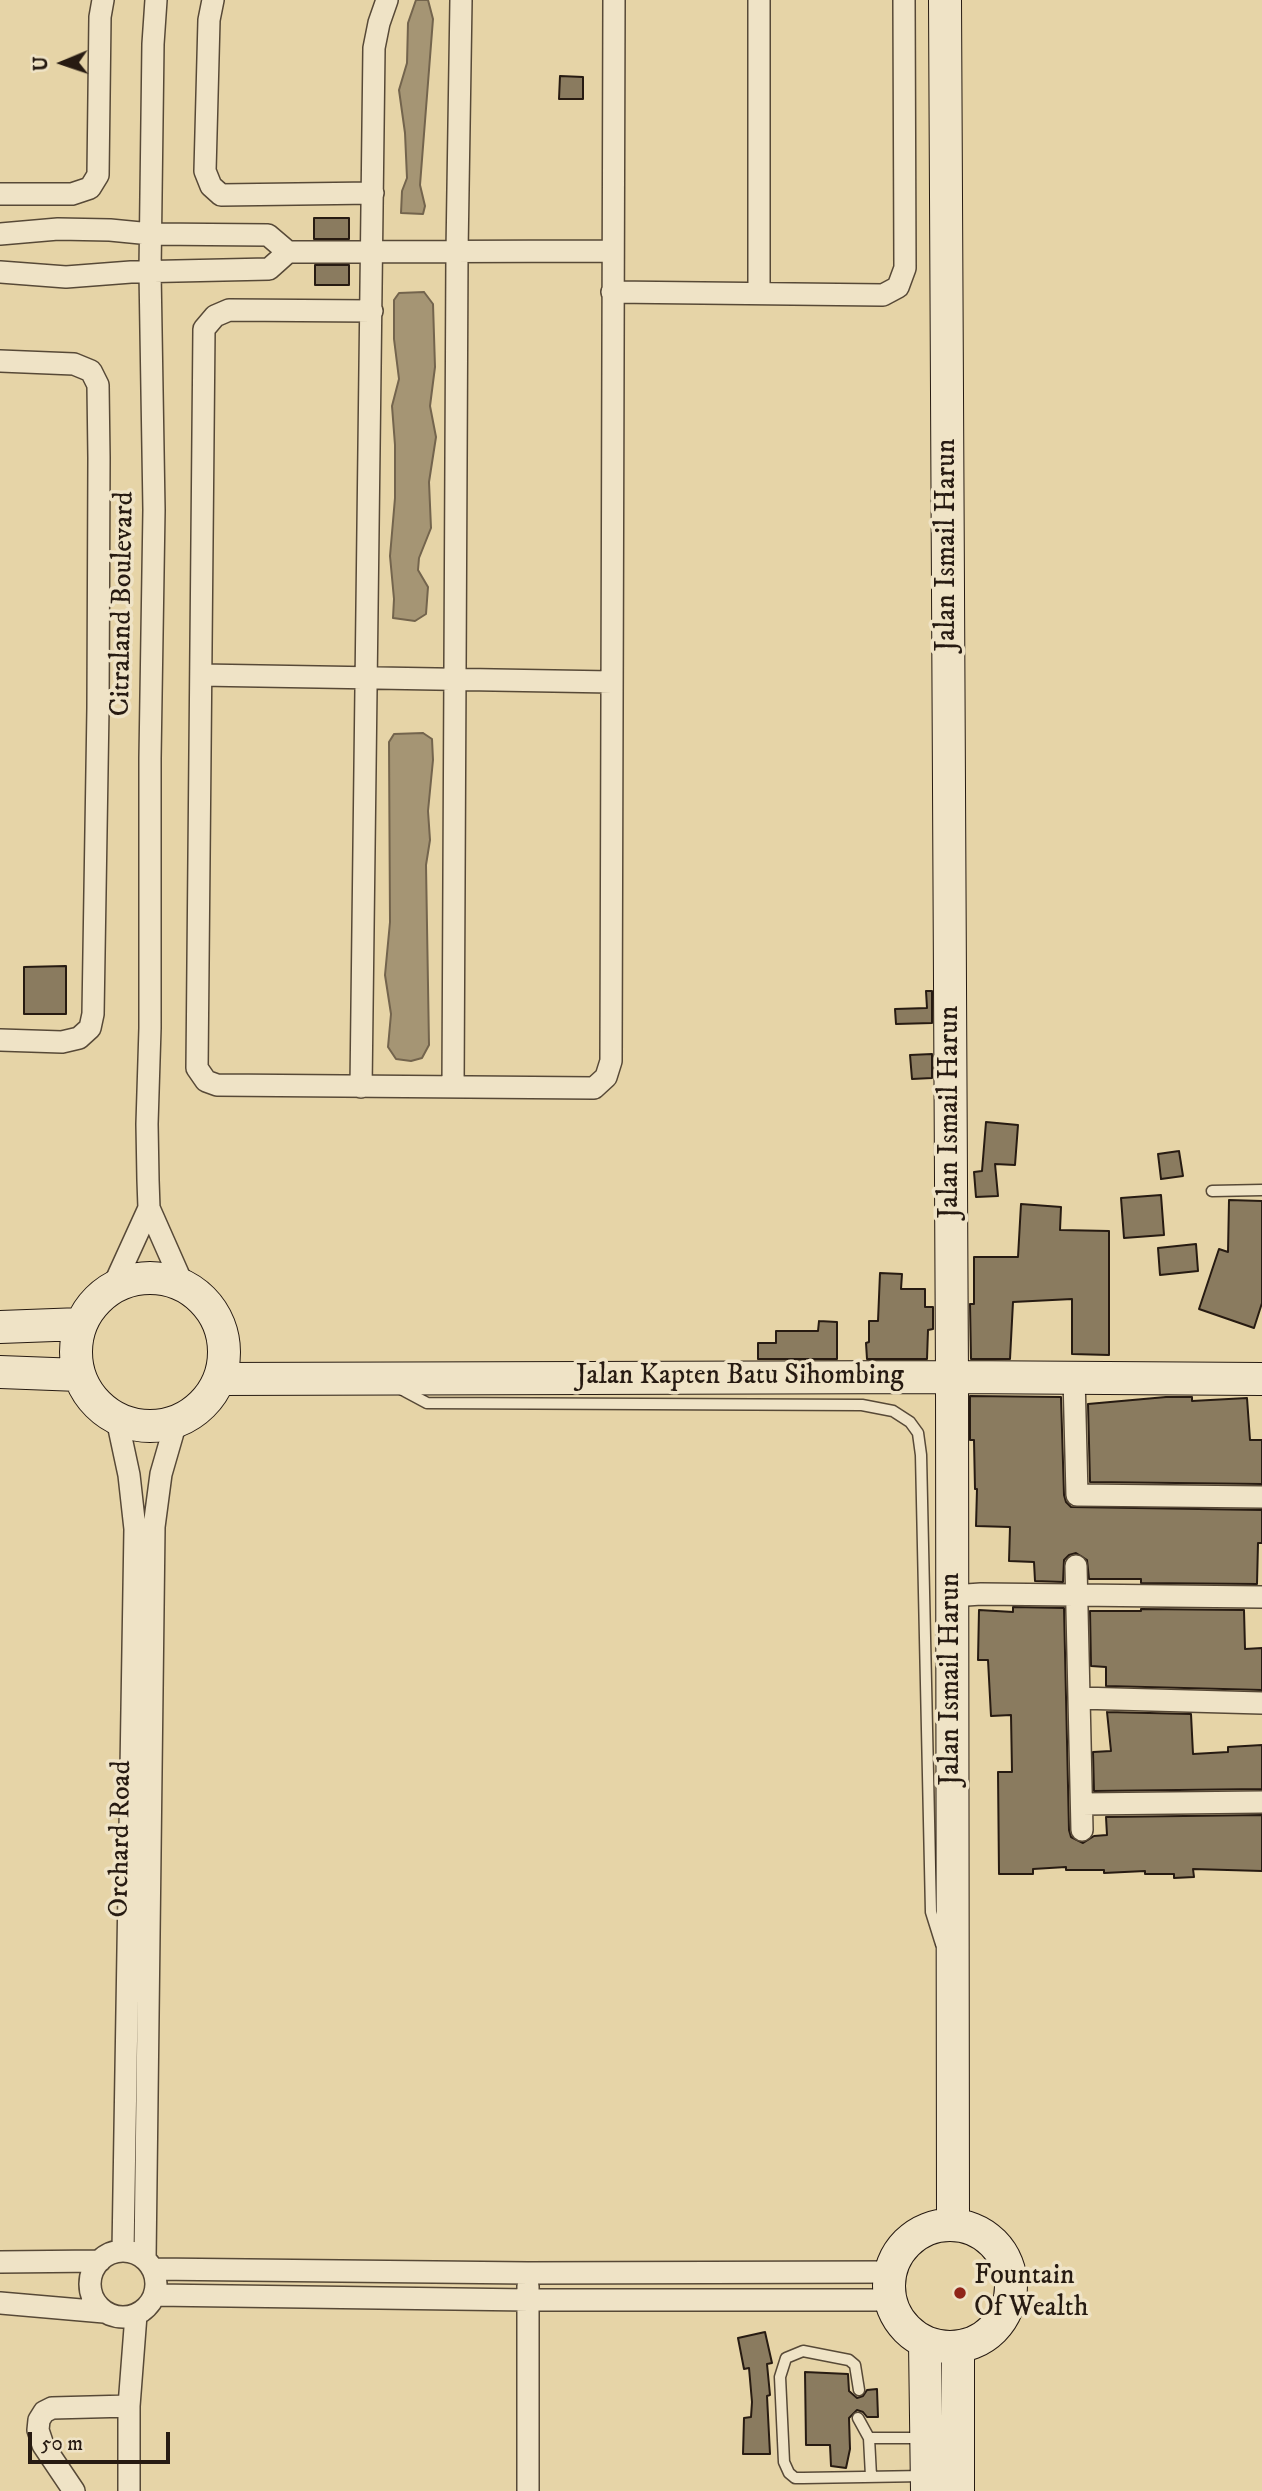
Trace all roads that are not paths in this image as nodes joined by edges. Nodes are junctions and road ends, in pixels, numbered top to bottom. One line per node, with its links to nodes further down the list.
1 (103, 0): 10 (street)
2 (156, 0): 13 (street, Citraland Boulevard)
3 (213, 0): 11 (street)
4 (387, 0): 11 (street)
5 (461, 0): 17 (street)
6 (614, 0): 14 (street)
7 (759, 0): 21 (street)
8 (904, 0): 21 (street)
9 (945, 0): 40 (street, Jalan Ismail Harun)
10 (0, 194)
11 (373, 194): 16 (street)
12 (0, 234): 13 (street)
13 (151, 234): 15 (street); 18 (street, Citraland Boulevard)
14 (612, 251): 17 (street); 20 (street)
15 (288, 252): 16 (street); 18 (street)
16 (373, 252): 17 (street); 22 (street)
17 (457, 252): 26 (street)
18 (150, 271): 19 (street); 33 (street, Citraland Boulevard)
19 (0, 272)
20 (612, 292): 21 (street); 27 (street)
21 (759, 293)
22 (372, 311): 24 (street); 25 (street)
23 (0, 362): 28 (street)
24 (201, 675): 25 (street); 29 (street)
25 (367, 678): 26 (street); 29 (street)
26 (455, 679): 27 (street); 30 (street)
27 (612, 682): 30 (street)
28 (0, 1040)
29 (361, 1087): 30 (street)
30 (453, 1087)
31 (1262, 1190): 32 (lane)
32 (1212, 1191)
33 (149, 1208): 34 (street, Citraland Boulevard); 35 (street, Citraland Boulevard)
34 (183, 1285): 35 (street); 42 (street)
35 (113, 1287): 36 (street)
36 (81, 1324): 37 (street); 39 (street)
37 (0, 1327)
38 (0, 1372): 39 (street)
39 (79, 1375): 45 (street)
40 (952, 1377): 41 (street, Jalan Kapten Batu Sihombing); 43 (street, Jalan Kapten Batu Sihombing); 50 (street, Jalan Ismail Harun)
41 (1074, 1377): 44 (street, Jalan Kapten Batu Sihombing); 47 (street)
42 (219, 1378): 43 (street, Jalan Kapten Batu Sihombing); 46 (street)
43 (386, 1378): 57 (lane)
44 (1262, 1379)
45 (117, 1419): 46 (street); 59 (street, Orchard Road)
46 (176, 1422): 62 (street, Orchard Road)
47 (1262, 1497)
48 (1076, 1566): 49 (street)
49 (1077, 1595): 50 (street); 51 (street); 52 (street)
50 (952, 1596): 57 (street, Jalan Ismail Harun)
51 (1262, 1597)
52 (1079, 1698): 53 (street); 55 (street)
53 (1262, 1703)
54 (1262, 1802): 55 (street)
55 (1082, 1804): 56 (street)
56 (1082, 1830)
57 (953, 1979): 58 (street, Jalan Ismail Harun)
58 (953, 2225): 64 (street); 71 (street)
59 (123, 2251): 60 (street); 62 (street)
60 (100, 2261): 61 (street); 68 (street)
61 (0, 2262)
62 (149, 2264): 63 (street); 65 (street)
63 (528, 2273): 64 (street); 66 (street)
64 (891, 2286): 66 (street); 70 (street)
65 (155, 2295): 66 (street); 69 (street)
66 (529, 2300): 81 (street)
67 (0, 2303): 68 (street)
68 (104, 2312): 69 (street)
69 (136, 2315): 73 (street)
70 (925, 2342): 71 (street); 76 (street)
71 (958, 2347): 82 (street)
72 (859, 2390): 77 (lane)
73 (129, 2406): 79 (street); 80 (street)
74 (858, 2418): 75 (lane)
75 (869, 2438): 76 (lane); 77 (lane)
76 (927, 2438): 78 (street)
77 (871, 2476): 78 (lane)
78 (927, 2483)
79 (74, 2491)
80 (129, 2491)
81 (528, 2491)
82 (958, 2491)

